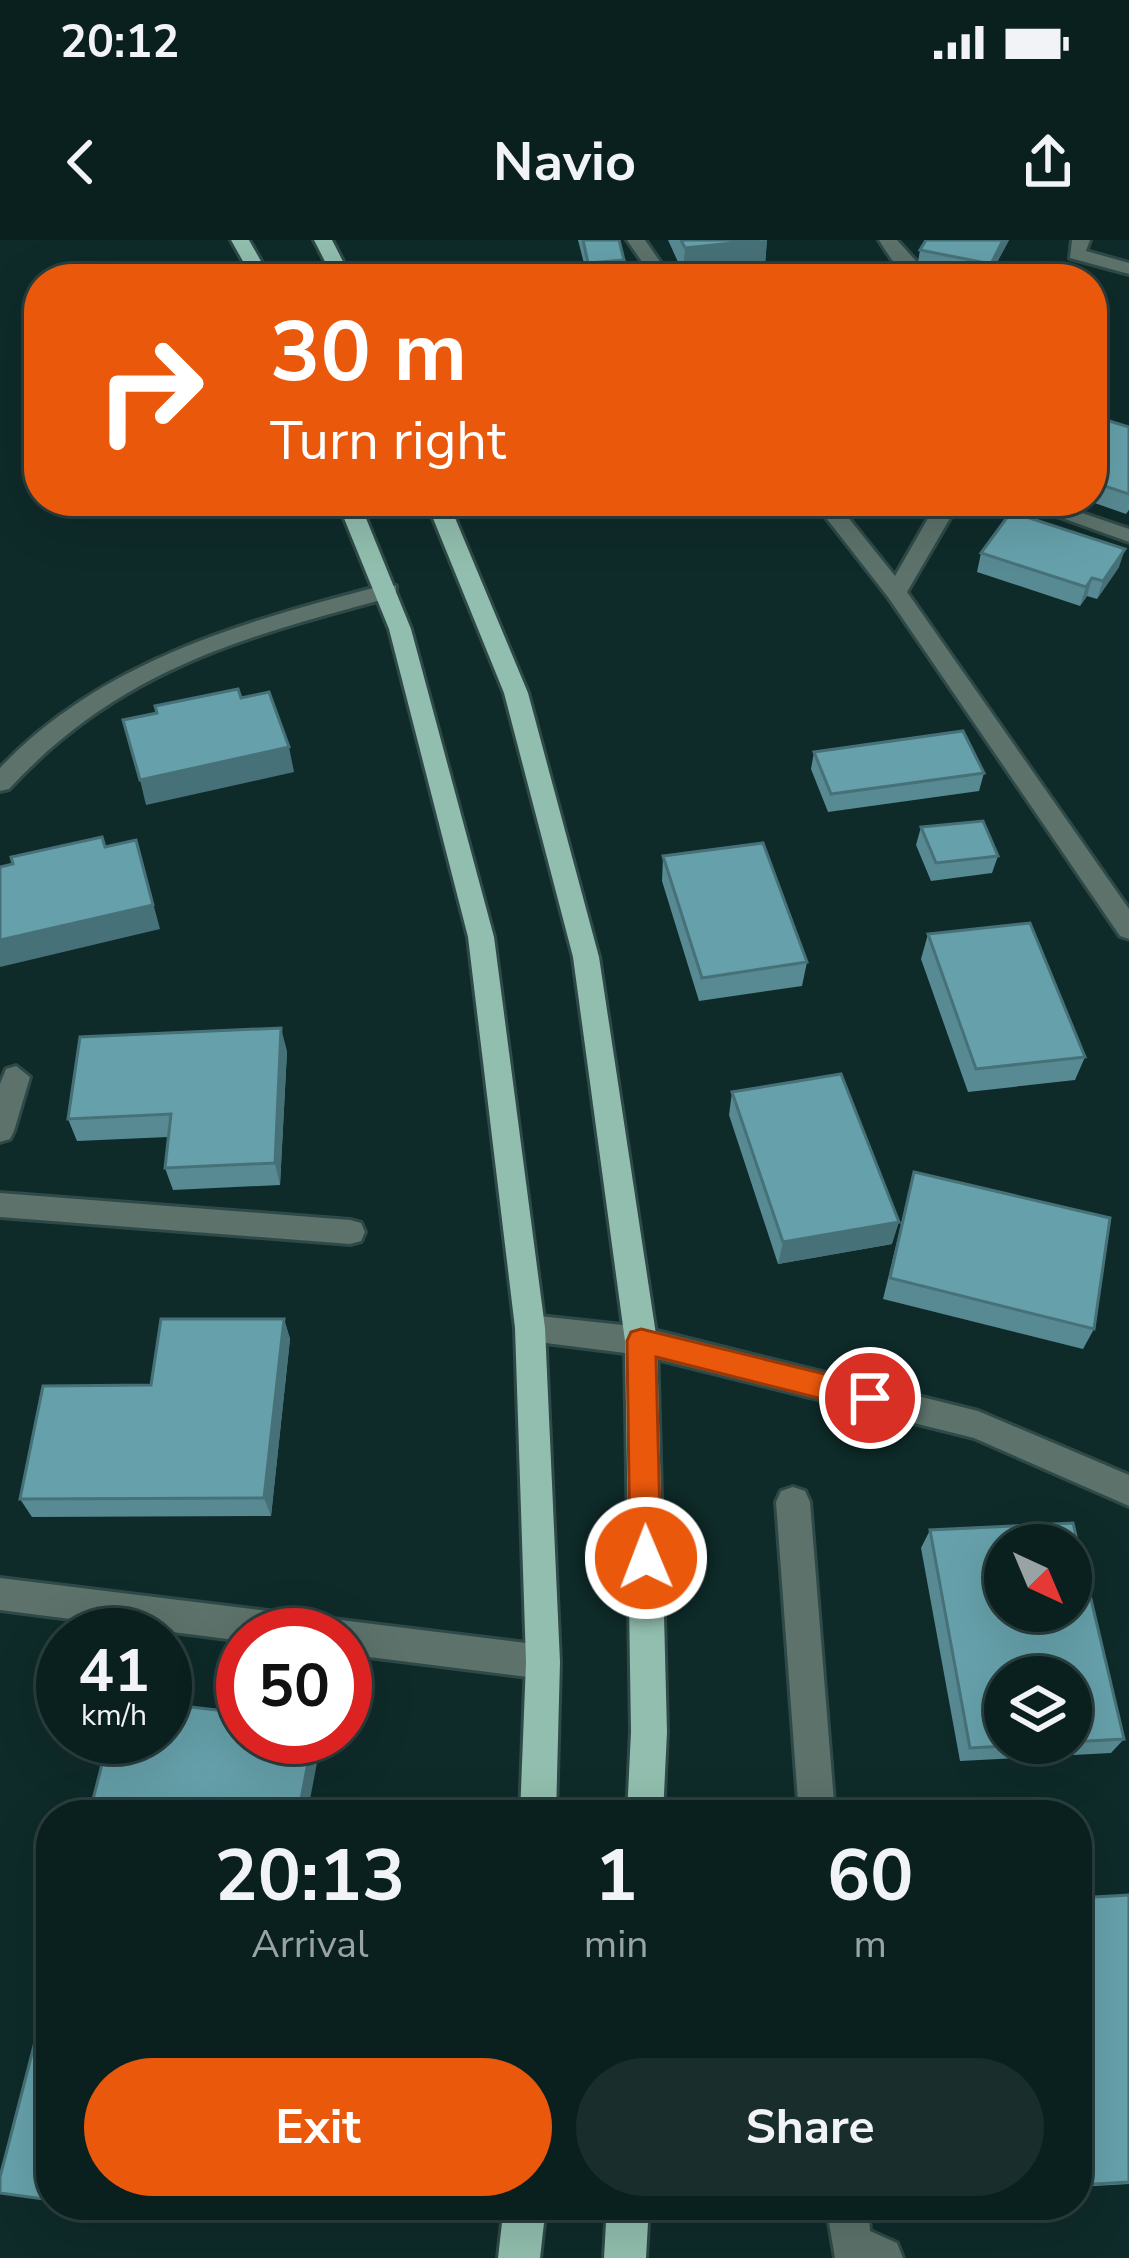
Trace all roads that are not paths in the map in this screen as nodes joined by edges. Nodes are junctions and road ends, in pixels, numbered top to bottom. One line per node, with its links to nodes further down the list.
1 (1075, 253): 2 (street)
2 (1129, 269)
3 (355, 516): 9 (main road)
4 (443, 516): 18 (main road)
5 (836, 516): 10 (street)
6 (940, 516): 10 (street)
7 (1070, 516): 8 (street)
8 (1129, 536)
9 (388, 591): 11 (street); 17 (main road)
10 (896, 592): 12 (street)
11 (0, 783)
12 (1129, 929)
13 (16, 1077): 14 (street)
14 (0, 1131)
15 (0, 1205): 16 (street)
16 (350, 1232)
17 (530, 1328): 18 (street); 24 (main road)
18 (641, 1341): 19 (street); 26 (main road)
19 (1129, 1491)
20 (793, 1502): 27 (street)
21 (0, 1594): 22 (street)
22 (216, 1621)
23 (372, 1640): 24 (street)
24 (542, 1662): 25 (main road)
25 (538, 1800)
26 (646, 1800)
27 (816, 1800)
28 (523, 2220): 31 (main road)
29 (627, 2220): 32 (main road)
30 (848, 2220): 33 (street)
31 (519, 2258)
32 (626, 2258)
33 (882, 2258)

